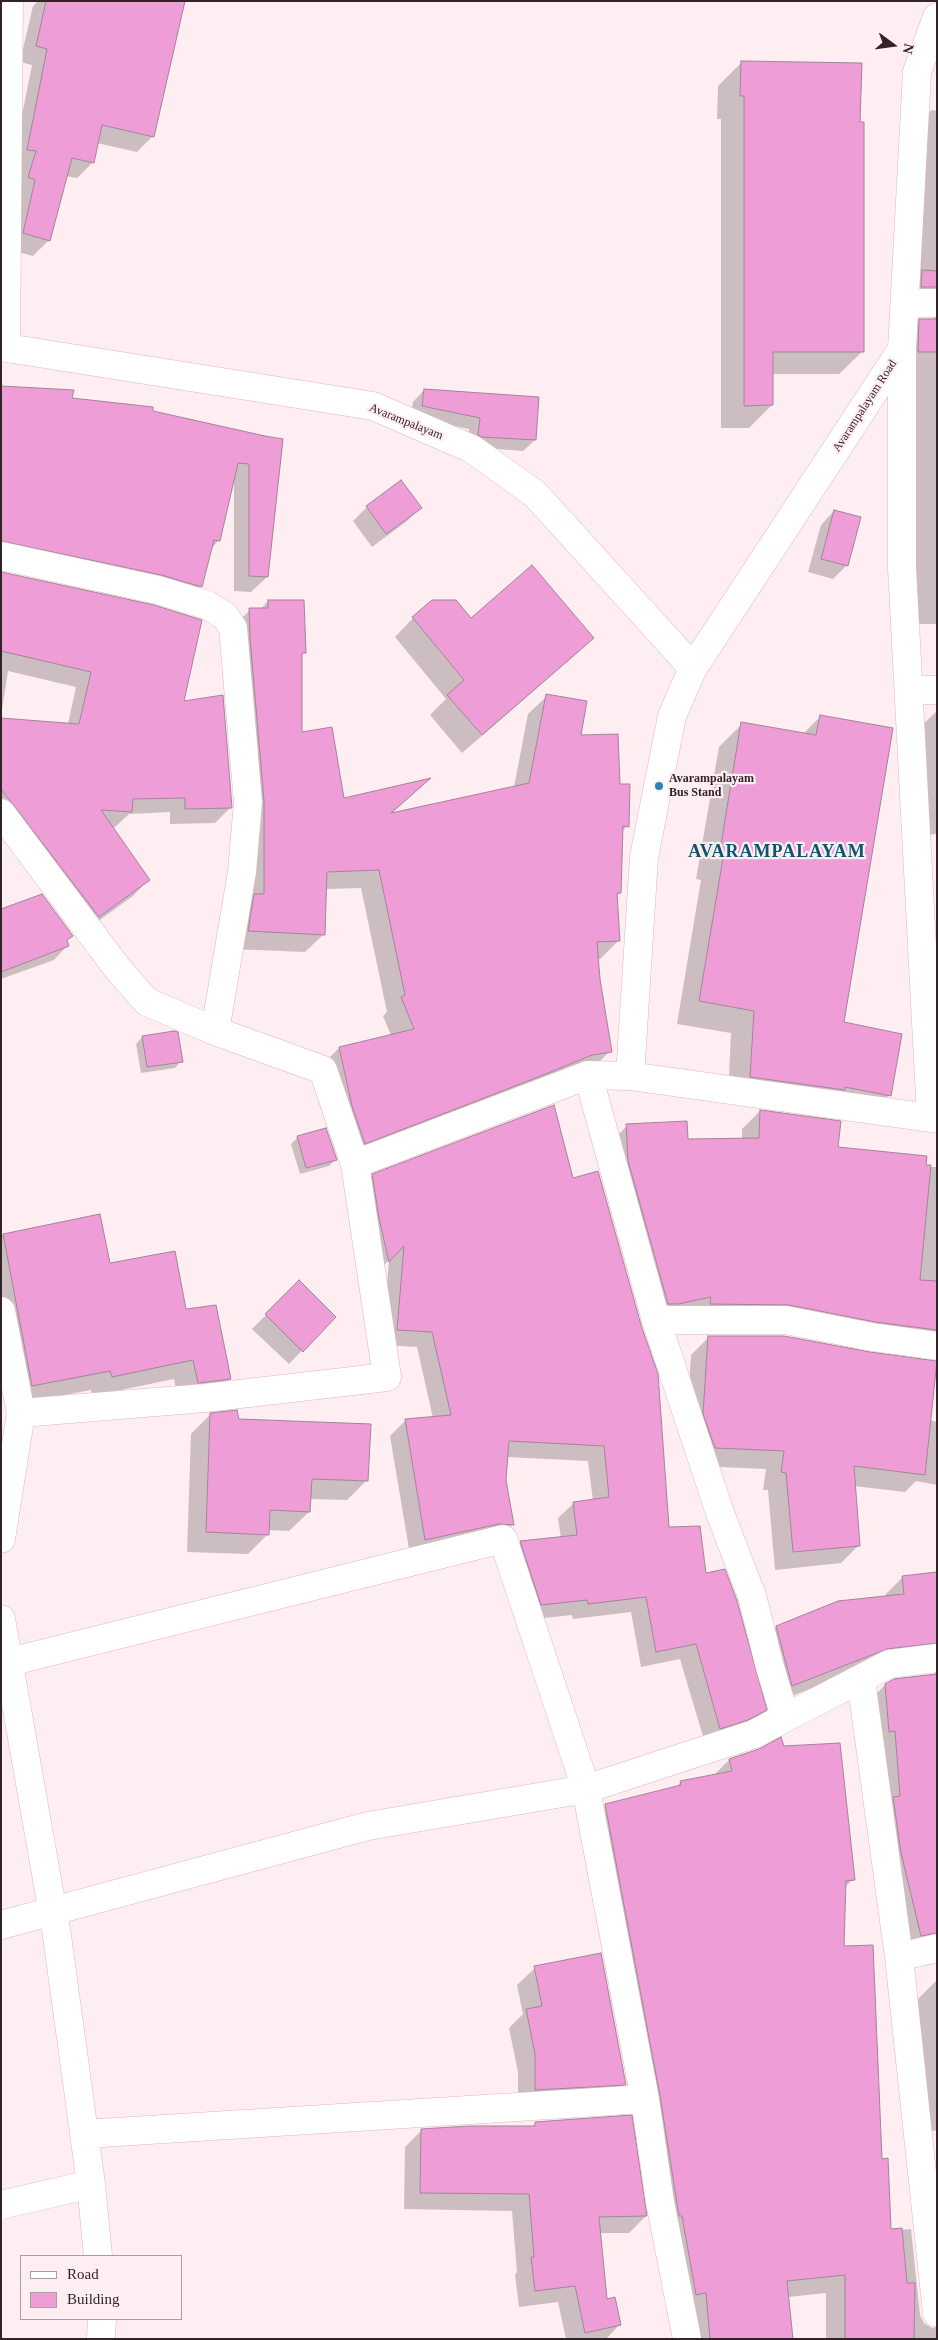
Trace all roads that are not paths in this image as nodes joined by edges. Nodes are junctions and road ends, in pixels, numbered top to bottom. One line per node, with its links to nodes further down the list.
1 (9, 1): 5 (street)
2 (937, 17): 3 (street, Avarampalayam Road)
3 (904, 303): 4 (street); 6 (street, Avarampalayam Road)
4 (937, 303)
5 (4, 348): 8 (street, Avarampalayam)
6 (902, 349): 8 (street, Avarampalayam Road); 9 (street)
7 (1, 556): 12 (street)
8 (693, 668): 14 (street, Avarampalayam Road)
9 (910, 690): 10 (street); 15 (street)
10 (937, 690)
11 (1, 813): 12 (street)
12 (215, 1031): 16 (street)
13 (588, 1074): 14 (street); 16 (street); 18 (street)
14 (630, 1076): 15 (street)
15 (934, 1118)
16 (355, 1164): 20 (street)
17 (1, 1311): 20 (street)
18 (656, 1320): 19 (street); 26 (street)
19 (937, 1346)
20 (21, 1413): 21 (street)
21 (1, 1539)
22 (1, 1619): 24 (street)
23 (937, 1658): 25 (street)
24 (9, 1662): 27 (street); 28 (street)
25 (861, 1680): 26 (street); 31 (street)
26 (785, 1717): 27 (street)
27 (586, 1789): 28 (street); 32 (street)
28 (54, 1913): 29 (street); 33 (street)
29 (1, 1925)
30 (937, 1948): 31 (street)
31 (899, 1957): 37 (street)
32 (645, 2098): 33 (street); 40 (street)
33 (84, 2134): 34 (street)
34 (91, 2184): 35 (street); 36 (street)
35 (1, 2204)
36 (98, 2255)
37 (937, 2313)
38 (102, 2320): 39 (street)
39 (101, 2339)
40 (687, 2339)

